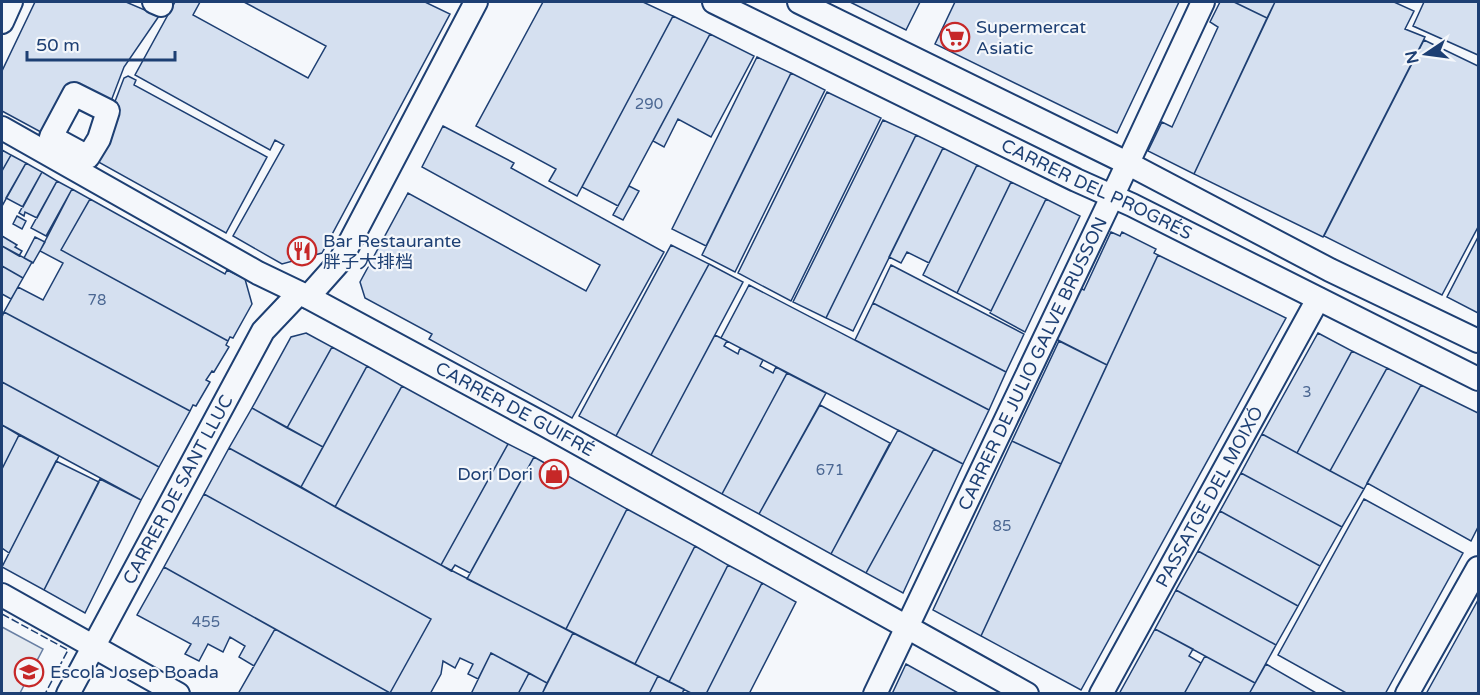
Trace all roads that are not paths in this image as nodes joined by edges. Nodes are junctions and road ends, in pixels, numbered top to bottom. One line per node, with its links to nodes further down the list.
1 (11, 2): 6 (street)
2 (476, 2): 10 (street, CARRER DE SANT LLUC)
3 (714, 2): 9 (street, CARRER DEL PROGRÉS)
4 (799, 2): 8 (street, CARRER DEL PROGRÉS)
5 (1203, 2): 8 (street, CARRER DE JULIO GALVE BRUSSON)
6 (2, 22)
7 (2, 128): 10 (street, CARRER DE GUIFRÉ)
8 (1127, 163): 9 (street, CARRER DE JULIO GALVE BRUSSON); 12 (street, CARRER DEL PROGRÉS)
9 (1112, 197): 11 (street, CARRER DEL PROGRÉS); 16 (street, CARRER DE JULIO GALVE BRUSSON)
10 (303, 295): 16 (street, CARRER DE GUIFRÉ); 17 (street, CARRER DE SANT LLUC)
11 (1318, 299): 13 (street, CARRER DEL PROGRÉS); 22 (street, PASSATGE DEL MOIXÓ)
12 (1479, 341)
13 (1479, 379)
14 (1479, 568): 23 (street)
15 (2, 595): 17 (street)
16 (908, 625): 20 (street, CARRER DE JULIO GALVE BRUSSON); 21 (street, CARRER DE GUIFRÉ)
17 (93, 646): 18 (street, CARRER DE SANT LLUC); 19 (street)
18 (68, 693)
19 (178, 693)
20 (875, 693)
21 (1028, 693)
22 (1101, 693)
23 (1407, 693)

